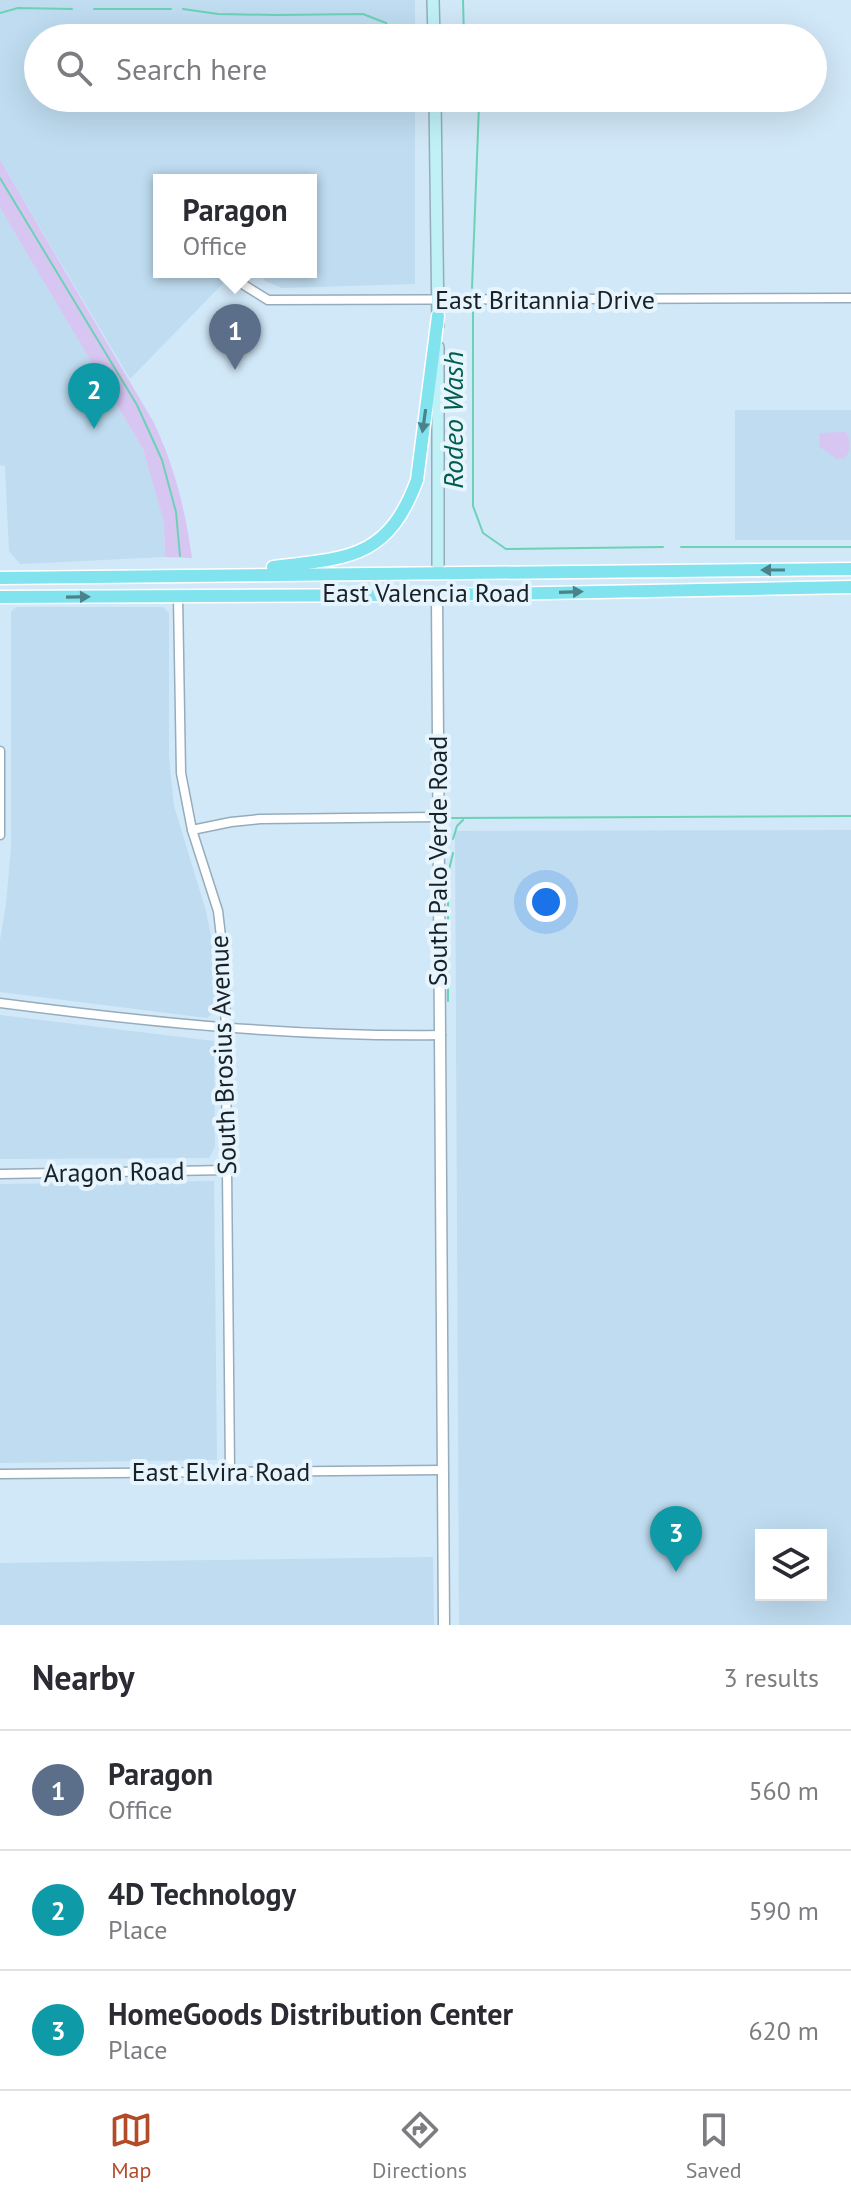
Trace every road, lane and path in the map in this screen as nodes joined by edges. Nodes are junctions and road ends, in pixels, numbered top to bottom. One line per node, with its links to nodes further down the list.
1 (433, 0): 2 (main road)
2 (434, 24)
3 (435, 112): 6 (main road, South Palo Verde Road)
4 (244, 285): 6 (street, East Britannia Drive)
5 (851, 298): 6 (street, East Britannia Drive)
6 (438, 301): 7 (main road, South Palo Verde Road)
7 (438, 316): 9 (main road, South Palo Verde Road); 10 (main road, one-way to 10)
8 (851, 569): 9 (main road, East Valencia Road, one-way to 9)
9 (438, 572): 10 (main road, East Valencia Road); 13 (main road, South Palo Verde Road)
10 (213, 575): 11 (main road, East Valencia Road)
11 (0, 578)
12 (851, 587): 13 (main road, East Valencia Road, one-way to 12)
13 (437, 595): 14 (main road, East Valencia Road); 18 (street, South Palo Verde Road)
14 (178, 596): 15 (main road, East Valencia Road, one-way to 14); 19 (street, South Brosius Avenue)
15 (0, 597)
16 (0, 751): 17 (street)
17 (0, 776): 20 (street)
18 (437, 817): 19 (street); 23 (street, South Palo Verde Road)
19 (192, 830): 22 (street, South Brosius Avenue)
20 (0, 835)
21 (0, 1003): 22 (street)
22 (226, 1028): 23 (street); 24 (street, South Brosius Avenue)
23 (441, 1035): 26 (street, South Palo Verde Road)
24 (228, 1170): 25 (street, Aragon Road); 27 (street, South Brosius Avenue)
25 (0, 1174)
26 (442, 1470): 27 (street, East Elvira Road); 29 (street, South Palo Verde Road)
27 (230, 1471): 28 (street, East Elvira Road)
28 (0, 1474)
29 (444, 1625)

